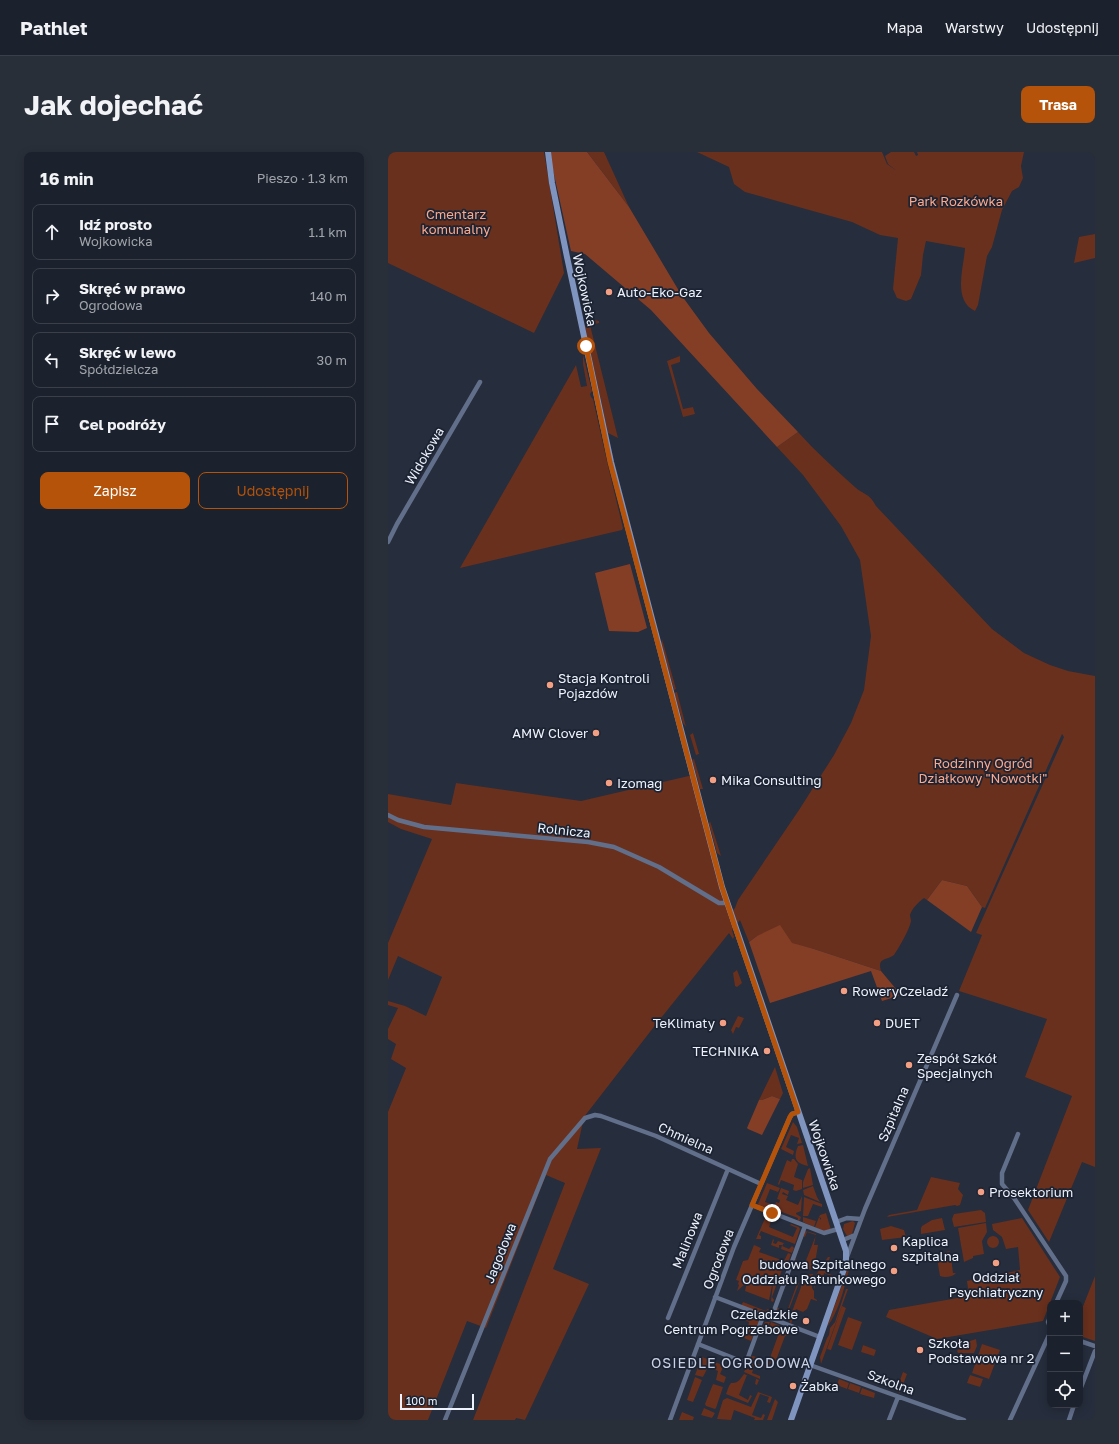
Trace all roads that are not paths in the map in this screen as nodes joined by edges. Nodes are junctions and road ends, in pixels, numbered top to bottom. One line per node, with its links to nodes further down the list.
1 (548, 152): 5 (street, Wojkowicka)
2 (480, 382): 3 (street, Widokowa)
3 (388, 542)
4 (388, 815): 5 (street, Rolnicza)
5 (727, 903): 7 (street, Wojkowicka)
6 (957, 996): 13 (street, Szpitalna)
7 (798, 1112): 11 (street, Ogrodowa); 14 (street, Wojkowicka)
8 (601, 1116): 10 (street, Chmielna); 35 (street, Jagodowa)
9 (1018, 1134): 21 (street)
10 (728, 1169): 11 (street, Chmielna); 23 (street, Malinowa)
11 (761, 1184): 12 (street, Ogrodowa)
12 (752, 1205): 15 (street); 20 (street, Ogrodowa)
13 (861, 1219): 14 (street); 17 (street, Szpitalna)
14 (836, 1222): 16 (street, Wojkowicka)
15 (805, 1226): 16 (street); 24 (street)
16 (838, 1229): 18 (street, Wojkowicka)
17 (855, 1235): 18 (street); 19 (street, Szpitalna)
18 (842, 1240): 19 (street, Wojkowicka)
19 (846, 1259): 26 (street, Szpitalna)
20 (715, 1297): 22 (street); 28 (street, Ogrodowa)
21 (1057, 1300)
22 (763, 1316): 24 (street); 28 (street)
23 (668, 1318)
24 (771, 1319): 26 (street)
25 (1049, 1336): 40 (street)
26 (820, 1337): 31 (street, Szpitalna)
27 (1083, 1342): 29 (street)
28 (698, 1344): 36 (street, Ogrodowa)
29 (1095, 1346)
30 (1095, 1351): 32 (street)
31 (810, 1365): 33 (street, Szkolna); 37 (street, Szpitalna)
32 (1083, 1382)
33 (898, 1397): 38 (street); 39 (street, Szkolna)
34 (1073, 1408): 41 (street)
35 (445, 1420)
36 (670, 1420)
37 (791, 1420)
38 (889, 1420)
39 (964, 1420)
40 (1010, 1420)
41 (1069, 1420)

